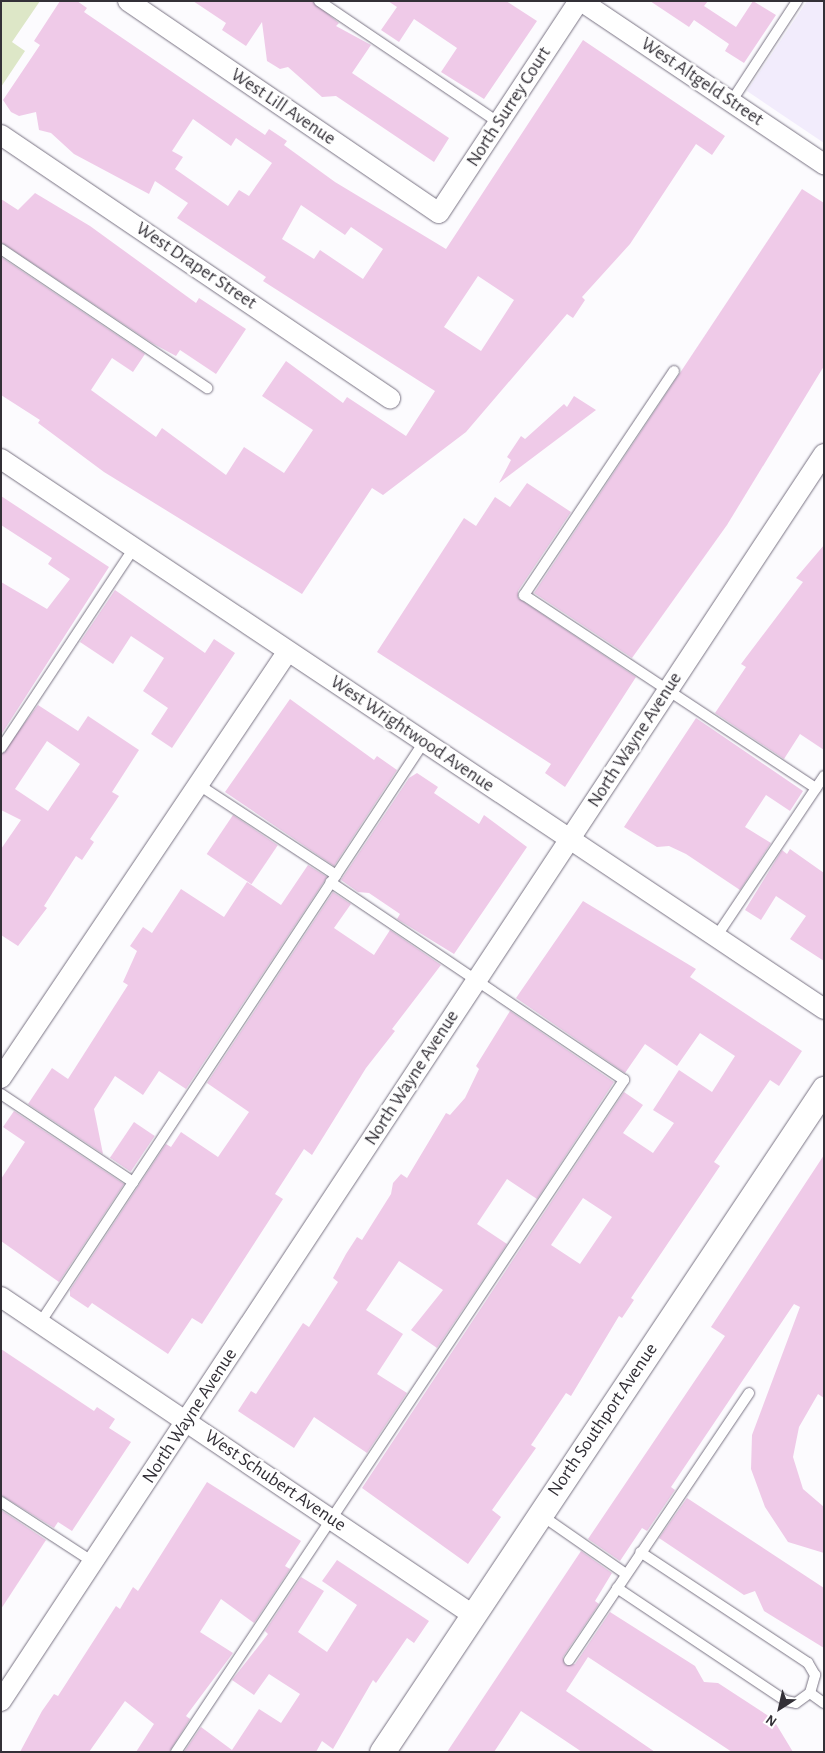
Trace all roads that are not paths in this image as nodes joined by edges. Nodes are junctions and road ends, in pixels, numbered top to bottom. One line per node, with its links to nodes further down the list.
1 (128, 1): 9 (street, West Lill Avenue)
2 (319, 1): 6 (lane)
3 (580, 1): 5 (street, West Altgeld Street); 6 (street, North Surrey Court)
4 (797, 1): 5 (lane)
5 (731, 102): 8 (street, West Altgeld Street)
6 (499, 123): 9 (street, North Surrey Court)
7 (1, 134): 13 (street, West Draper Street)
8 (824, 164)
9 (439, 213)
10 (1, 249): 12 (lane)
11 (674, 371): 18 (lane)
12 (207, 388)
13 (390, 398)
14 (824, 454): 18 (street, North Wayne Avenue)
15 (1, 459): 16 (street, West Wrightwood Avenue)
16 (134, 548): 17 (street, West Wrightwood Avenue); 20 (lane)
17 (288, 651): 19 (street, West Wrightwood Avenue); 22 (street)
18 (668, 690): 23 (lane); 24 (street, North Wayne Avenue)
19 (424, 742): 24 (street, West Wrightwood Avenue); 25 (lane)
20 (1, 748)
21 (824, 776): 23 (lane)
22 (199, 785): 25 (lane); 29 (street)
23 (816, 788): 26 (lane)
24 (570, 839): 26 (street, West Wrightwood Avenue); 27 (street, North Wayne Avenue)
25 (333, 878): 27 (lane); 32 (lane)
26 (716, 937): 28 (street, West Wrightwood Avenue)
27 (476, 980): 36 (street, North Wayne Avenue); 39 (lane)
28 (824, 1009)
29 (1, 1078)
30 (824, 1089): 38 (street, North Southport Avenue)
31 (1, 1094): 32 (lane)
32 (133, 1182): 34 (lane)
33 (1, 1297): 34 (street, West Schubert Avenue)
34 (40, 1323): 36 (street, West Schubert Avenue)
35 (749, 1393): 40 (lane)
36 (186, 1421): 39 (street, West Schubert Avenue); 41 (street, North Wayne Avenue)
37 (1, 1502): 41 (lane)
38 (540, 1514): 42 (lane); 44 (street, North Southport Avenue)
39 (329, 1518): 44 (street, West Schubert Avenue); 49 (lane)
40 (640, 1552): 42 (lane); 46 (lane)
41 (93, 1562): 47 (street, North Wayne Avenue)
42 (626, 1574): 43 (lane)
43 (617, 1588): 45 (lane); 46 (lane)
44 (473, 1615): 50 (street, North Southport Avenue)
45 (569, 1660)
46 (810, 1693): 48 (lane)
47 (1, 1701)
48 (824, 1703)
49 (176, 1752)
50 (382, 1752)

